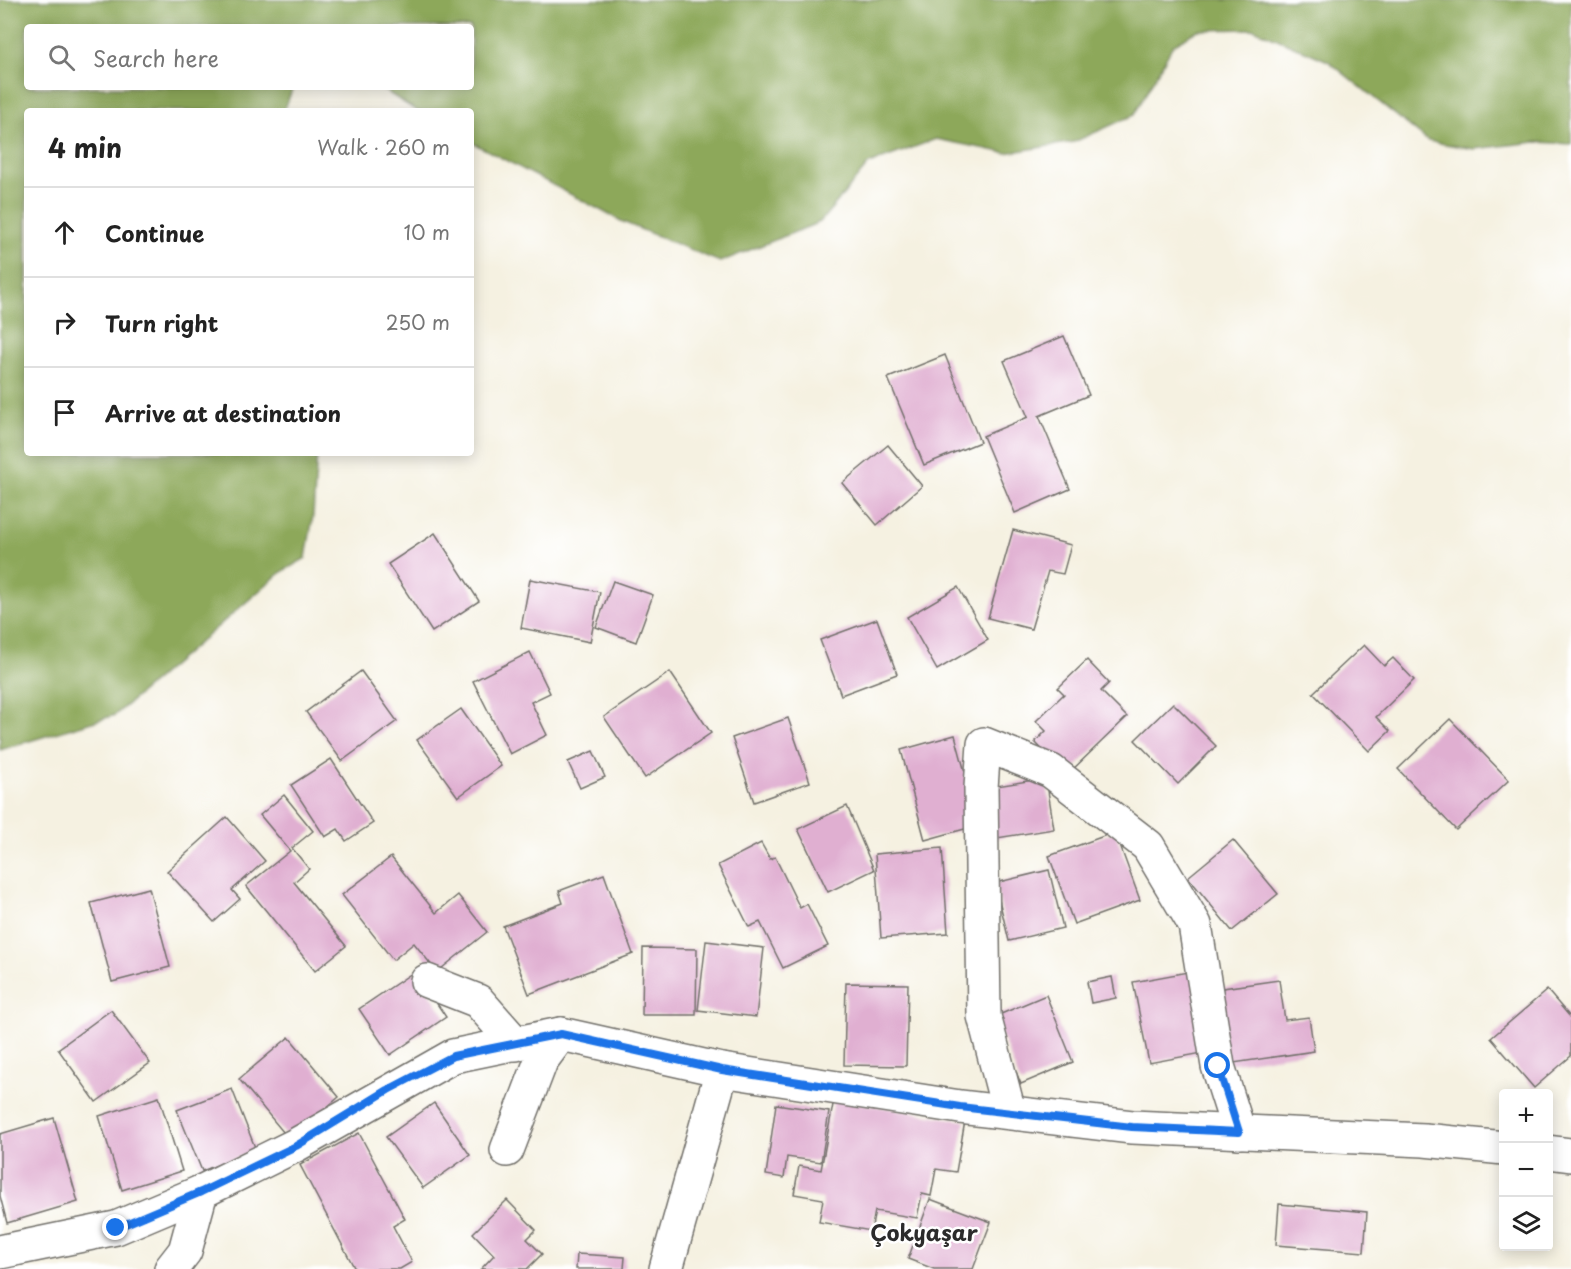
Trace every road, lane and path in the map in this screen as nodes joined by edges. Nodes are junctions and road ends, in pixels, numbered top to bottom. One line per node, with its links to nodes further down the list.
1 (427, 981): 3 (street)
2 (561, 1034): 3 (street); 4 (street); 8 (street)
3 (516, 1044): 11 (street)
4 (722, 1070): 5 (street); 14 (street)
5 (1009, 1112): 6 (street); 6 (street)
6 (1239, 1132): 7 (street)
7 (1499, 1148)
8 (507, 1150)
9 (1553, 1153): 10 (street)
10 (1571, 1155)
11 (201, 1192): 12 (street); 13 (street)
12 (15, 1256)
13 (171, 1269)
14 (666, 1269)

